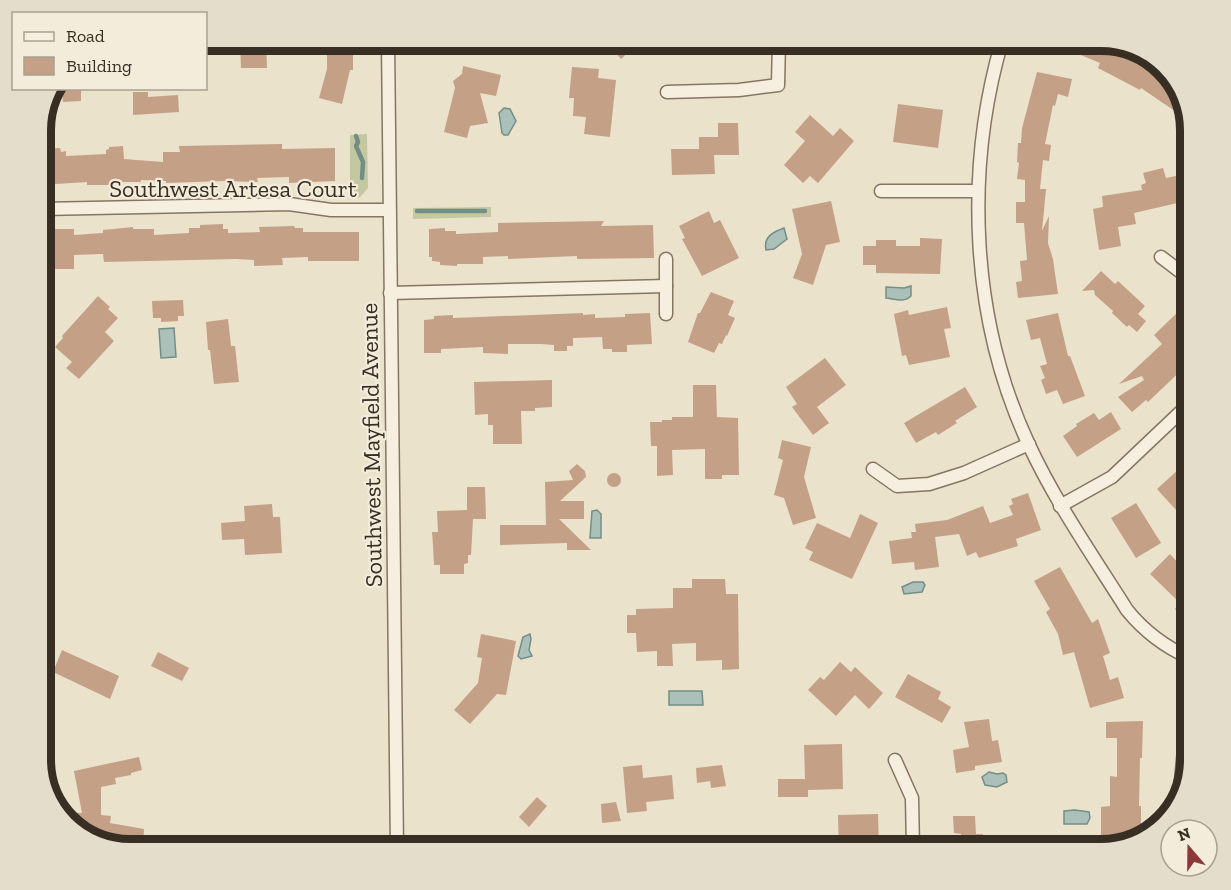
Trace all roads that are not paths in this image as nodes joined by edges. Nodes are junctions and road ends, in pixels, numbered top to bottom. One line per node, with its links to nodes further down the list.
1 (388, 51): 8 (street, Southwest Mayfield Avenue)
2 (779, 51): 4 (street)
3 (1000, 51): 6 (street)
4 (667, 92)
5 (881, 191): 6 (street)
6 (978, 191): 16 (street)
7 (51, 209): 8 (street, Southwest Artesa Court)
8 (389, 210): 13 (street, Southwest Mayfield Avenue)
9 (1161, 257): 11 (street)
10 (666, 259): 12 (street)
11 (1180, 271)
12 (666, 286): 13 (street); 14 (street)
13 (390, 293): 21 (street, Southwest Mayfield Avenue)
14 (666, 314)
15 (1180, 413): 18 (street)
16 (1029, 444): 17 (street); 18 (street)
17 (873, 469)
18 (1060, 506): 19 (street)
19 (1180, 653)
20 (895, 760): 22 (street)
21 (397, 839)
22 (913, 839)

